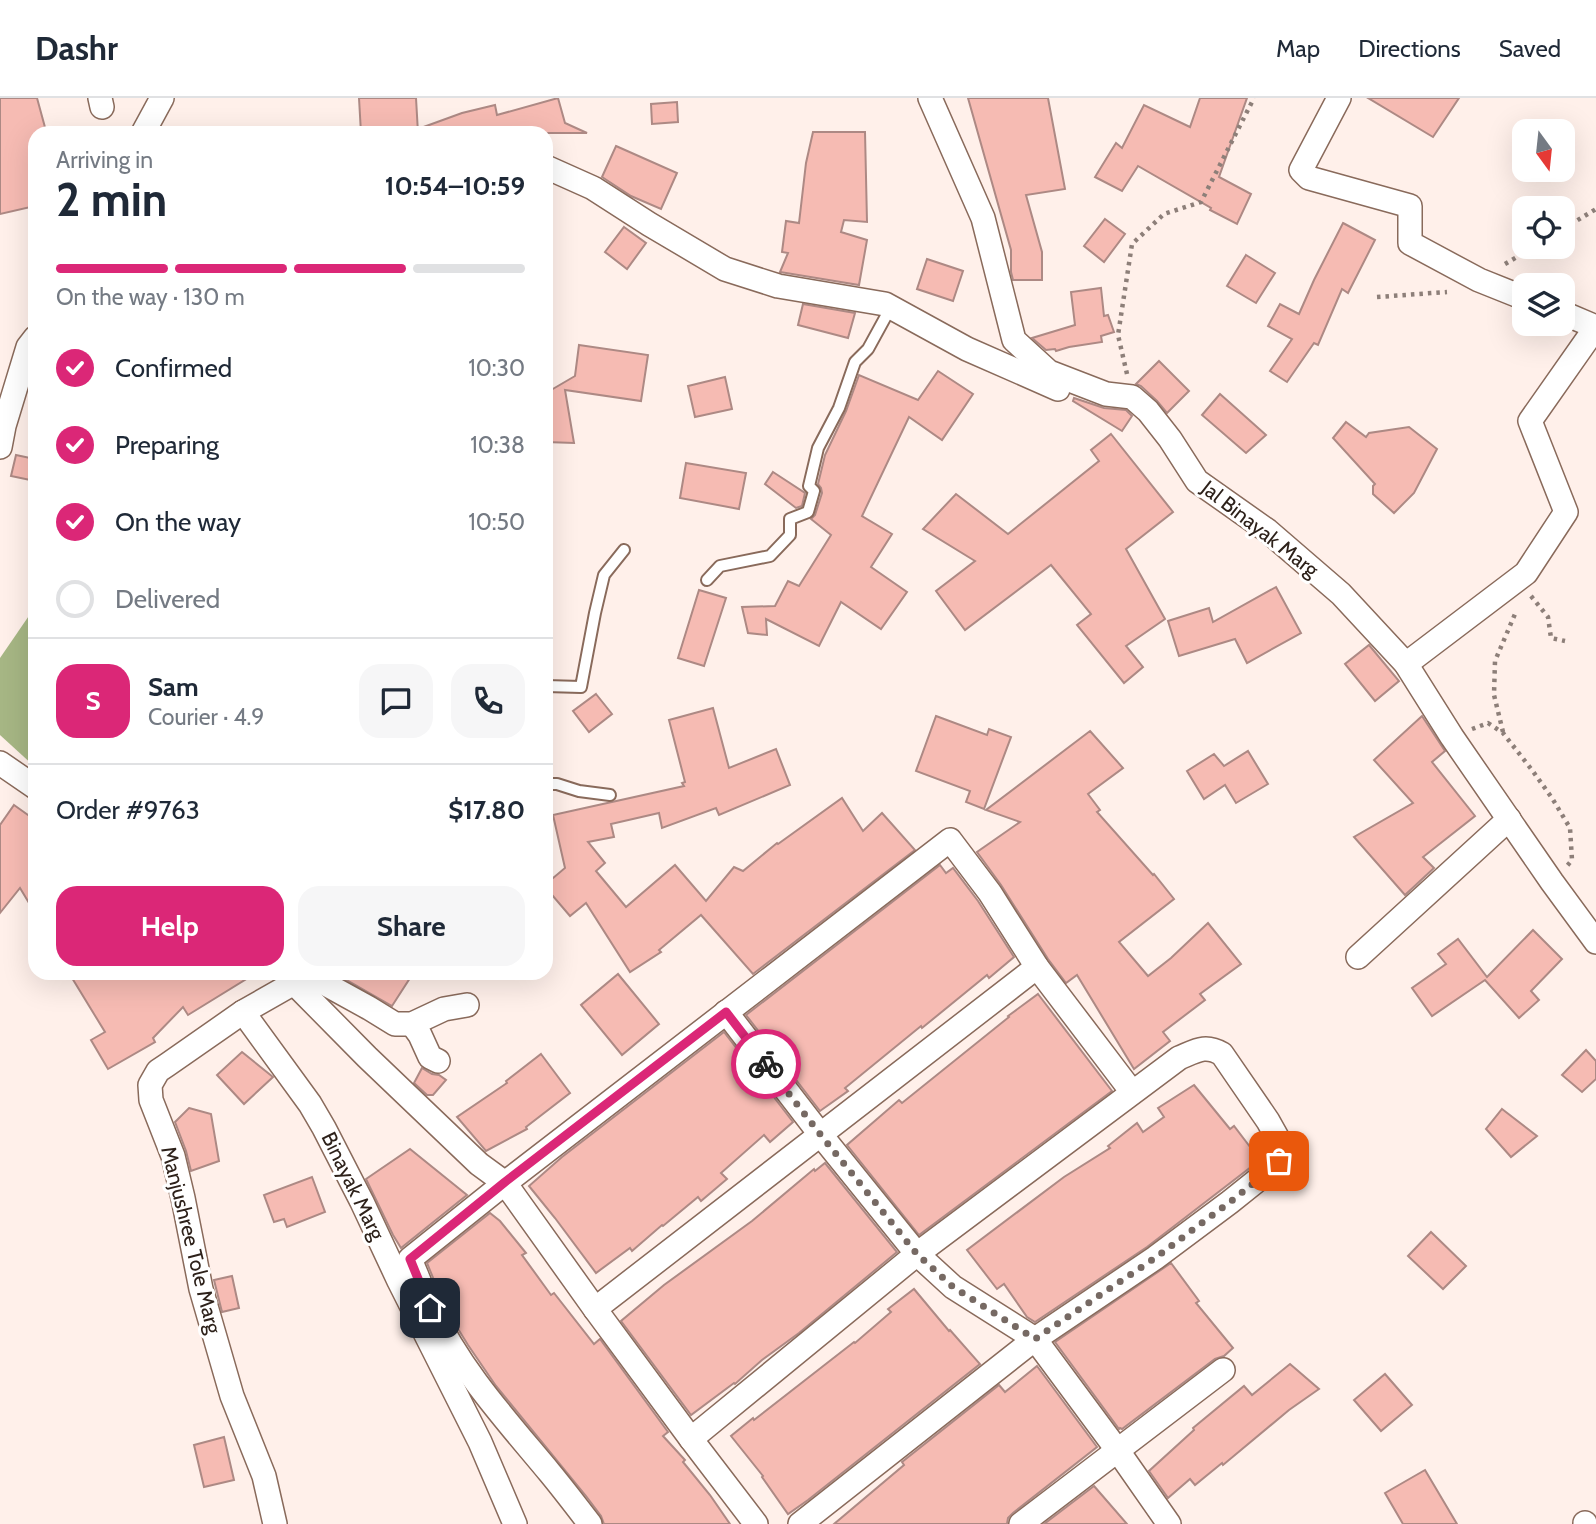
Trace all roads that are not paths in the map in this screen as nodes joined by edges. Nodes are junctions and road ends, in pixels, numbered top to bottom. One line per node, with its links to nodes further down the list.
1 (162, 98): 4 (street)
2 (930, 98): 10 (street)
3 (1339, 98): 6 (street)
4 (147, 126)
5 (553, 170): 7 (street)
6 (1512, 293)
7 (891, 307): 10 (street); 13 (lane)
8 (1575, 318): 14 (street)
9 (28, 346): 11 (street)
10 (1106, 394): 14 (street, Jal Binayak Marg)
11 (0, 447)
12 (624, 550): 15 (lane)
13 (707, 580)
14 (1406, 664): 20 (street, Jal Binayak Marg)
15 (553, 686)
16 (0, 764): 17 (street)
17 (28, 782)
18 (553, 783): 19 (lane)
19 (610, 795)
20 (1509, 819): 21 (street, Jal Binayak Marg); 22 (street)
21 (1596, 942)
22 (1357, 957)
23 (1037, 967): 29 (street); 32 (street); 33 (street)
24 (300, 980): 28 (street, Manjushree Tole Marg)
25 (307, 980): 34 (street)
26 (316, 980): 30 (street)
27 (467, 1004): 30 (street)
28 (243, 1012): 41 (street, Manjushree Tole Marg); 42 (street, Binayak Marg)
29 (726, 1012): 33 (street); 34 (street)
30 (411, 1024): 31 (street)
31 (438, 1061)
32 (1132, 1092): 35 (street); 37 (street)
33 (820, 1134): 35 (street); 36 (street)
34 (505, 1182): 36 (street); 43 (street)
35 (917, 1254): 37 (street); 39 (street)
36 (595, 1309): 39 (street)
37 (1035, 1339): 40 (street); 45 (street)
38 (1223, 1370): 40 (street)
39 (691, 1439): 44 (street)
40 (1118, 1451): 46 (street); 47 (street)
41 (275, 1524)
42 (515, 1524)
43 (590, 1524)
44 (756, 1524)
45 (800, 1524)
46 (1021, 1524)
47 (1169, 1524)

